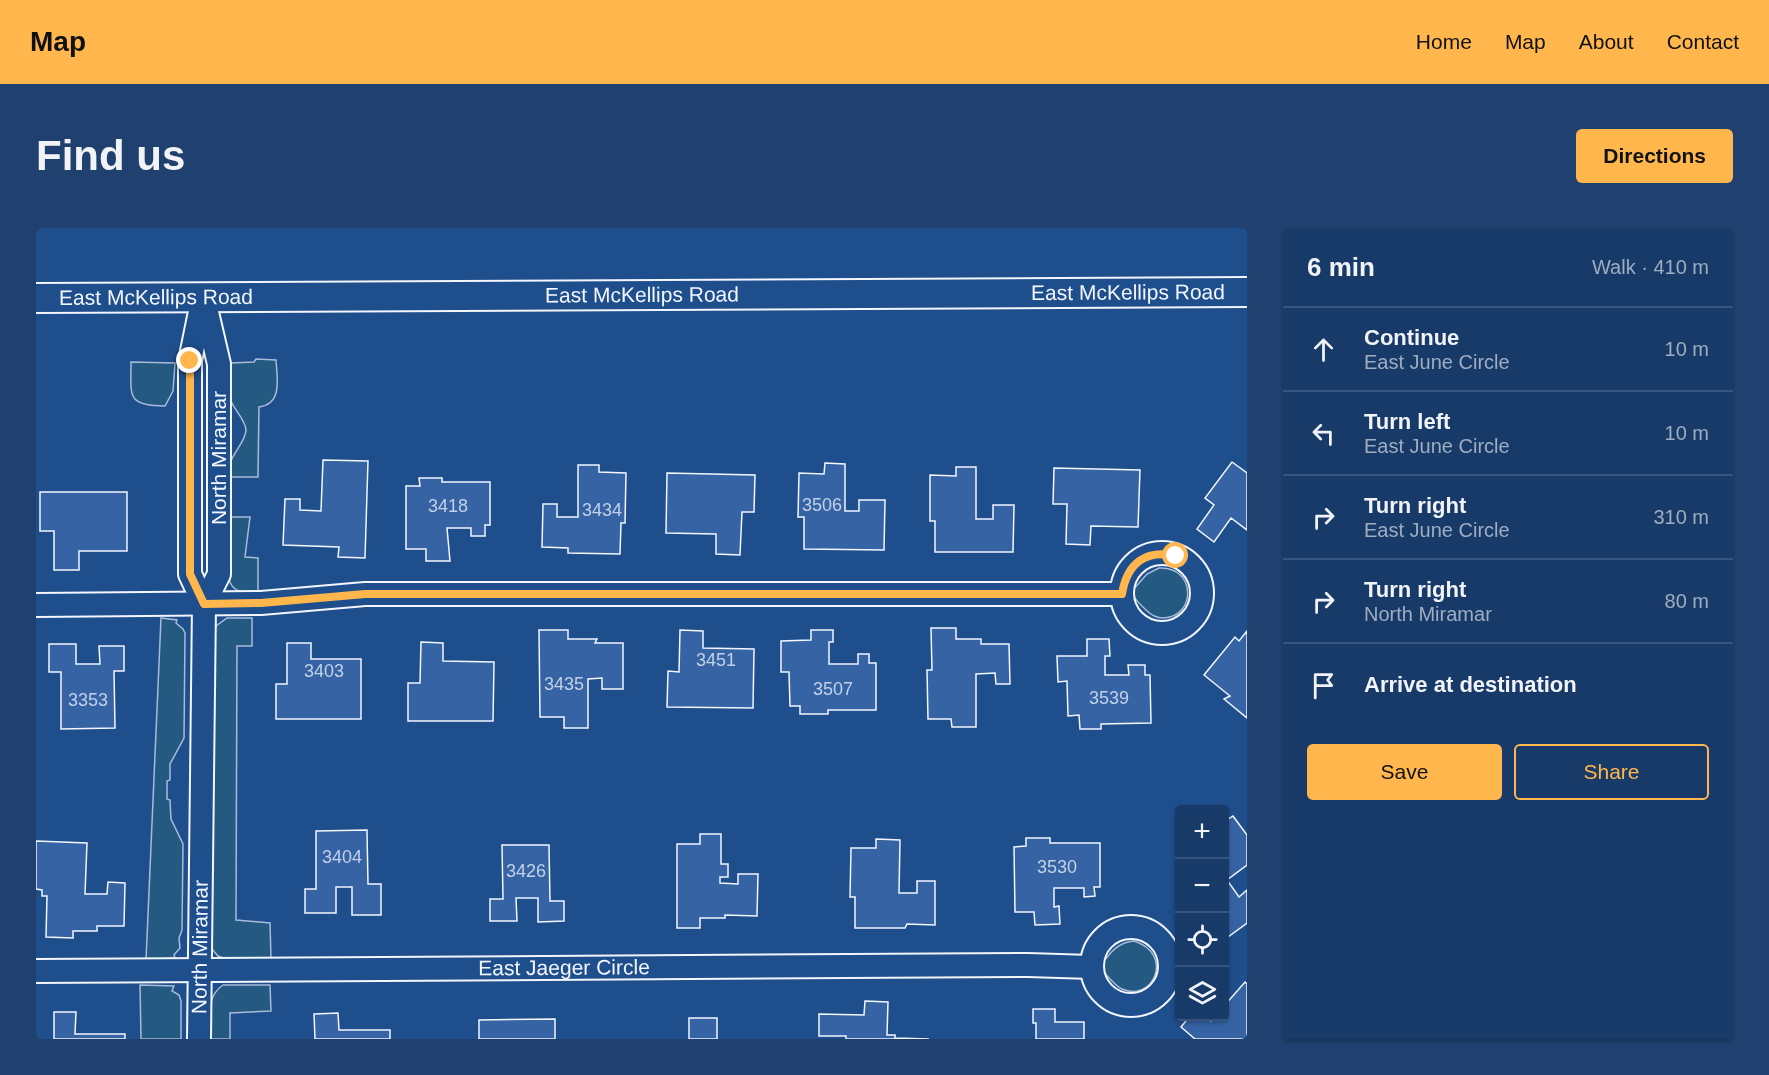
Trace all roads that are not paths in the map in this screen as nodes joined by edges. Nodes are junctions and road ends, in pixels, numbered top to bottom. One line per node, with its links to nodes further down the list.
1 (1247, 292): 2 (main road, East McKellips Road)
2 (203, 297): 3 (main road, East McKellips Road); 5 (street, North Miramar)
3 (36, 298)
4 (1122, 594): 5 (street)
5 (204, 604): 6 (street); 8 (street, North Miramar)
6 (36, 605)
7 (1091, 967): 8 (street, East Jaeger Circle)
8 (200, 970): 9 (street, East Jaeger Circle); 10 (street, North Miramar)
9 (36, 971)
10 (199, 1039)

